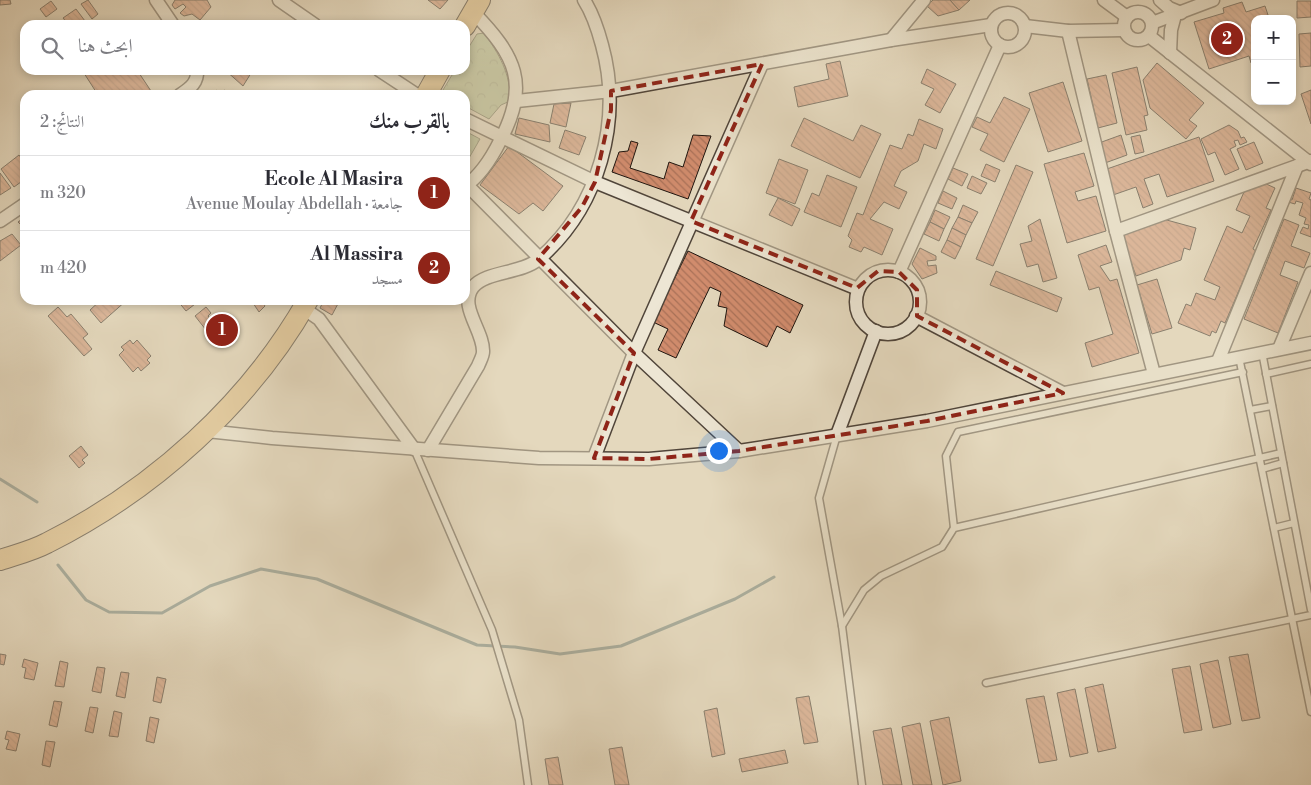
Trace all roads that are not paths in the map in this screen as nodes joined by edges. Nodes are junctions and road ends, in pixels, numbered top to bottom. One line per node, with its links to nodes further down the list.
1 (156, 0): 14 (street)
2 (279, 0): 15 (street)
3 (584, 0): 31 (street)
4 (924, 0): 21 (street)
5 (1104, 0): 12 (street)
6 (1155, 0): 13 (street)
7 (1160, 0): 11 (street)
8 (1213, 0): 11 (street)
9 (1008, 6): 16 (street); 17 (street)
10 (472, 13): 32 (street)
11 (1178, 14): 13 (street); 23 (street)
12 (1127, 17): 13 (street); 18 (street)
13 (1150, 19): 20 (street)
14 (169, 20)
15 (308, 20)
16 (991, 25): 21 (street); 22 (street)
17 (1025, 26): 19 (street); 22 (street)
18 (1124, 30): 19 (street); 20 (street)
19 (1068, 31): 42 (street)
20 (1149, 36): 23 (street)
21 (891, 40): 24 (street)
22 (1000, 45): 44 (street)
23 (1170, 53): 35 (street)
24 (762, 64): 31 (street); 41 (street)
25 (198, 75): 28 (street)
26 (387, 75): 29 (street)
27 (437, 75): 30 (main road)
28 (188, 90)
29 (409, 90)
30 (429, 90)
31 (610, 91): 32 (street); 37 (street)
32 (516, 101): 34 (street)
33 (470, 121): 34 (street)
34 (502, 137): 36 (street); 37 (street)
35 (1307, 163): 42 (street); 58 (street)
36 (470, 181)
37 (595, 182): 41 (street); 43 (street)
38 (470, 190): 43 (street)
39 (20, 207): 40 (street)
40 (0, 221)
41 (691, 221): 46 (street); 56 (street)
42 (1116, 231): 61 (street)
43 (538, 259): 47 (street); 56 (street)
44 (899, 272): 46 (street); 51 (street)
45 (1311, 273): 54 (street)
46 (858, 289): 52 (street)
47 (470, 293)
48 (304, 305): 66 (main road)
49 (306, 305): 68 (street)
50 (468, 305): 69 (street)
51 (916, 316): 52 (street); 63 (street)
52 (876, 331): 67 (street)
53 (1311, 343): 54 (street)
54 (1279, 349): 55 (street)
55 (1262, 352): 57 (street); 62 (lane)
56 (634, 353): 70 (street); 72 (street)
57 (1239, 356): 58 (street); 60 (lane)
58 (1218, 361): 61 (street)
59 (1311, 364): 62 (lane)
60 (1243, 372): 65 (lane); 77 (lane)
61 (1154, 374): 63 (street)
62 (1266, 374): 64 (lane)
63 (1063, 393): 67 (street)
64 (1272, 406): 65 (lane); 71 (lane)
65 (1250, 410): 73 (lane)
66 (207, 431): 68 (street); 79 (main road)
67 (837, 435): 70 (street); 83 (lane)
68 (414, 449): 69 (street); 86 (lane)
69 (428, 450): 72 (street)
70 (739, 451): 72 (street)
71 (1281, 453): 73 (lane); 74 (lane)
72 (594, 458)
73 (1260, 458): 75 (lane); 77 (lane)
74 (1283, 463): 75 (lane); 76 (lane)
75 (1262, 468): 78 (lane)
76 (1294, 523): 78 (lane); 80 (lane)
77 (954, 528): 83 (lane)
78 (1274, 528): 82 (lane)
79 (0, 560)
80 (1311, 610)
81 (1311, 615): 82 (lane)
82 (1292, 619): 84 (lane); 85 (lane)
83 (842, 626): 87 (lane)
84 (986, 683)
85 (1311, 712)
86 (528, 785)
87 (862, 785)

